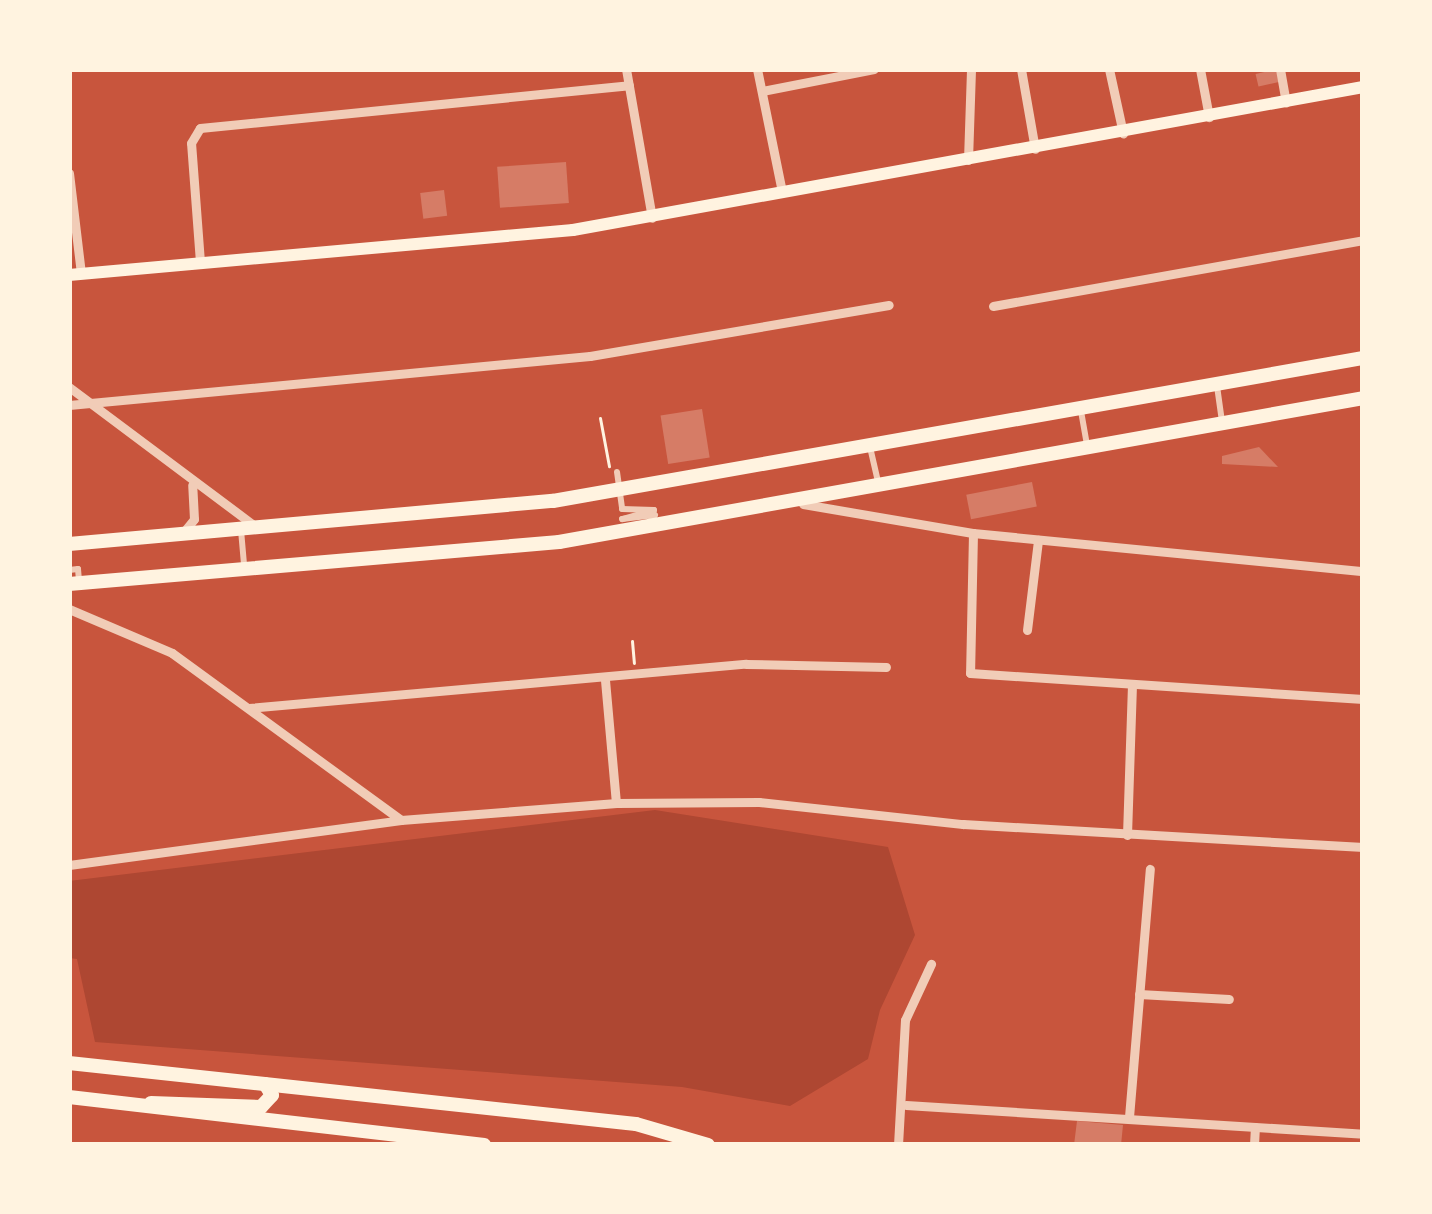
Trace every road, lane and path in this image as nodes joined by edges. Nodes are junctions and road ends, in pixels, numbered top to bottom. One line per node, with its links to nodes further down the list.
1 (626, 69): 9 (street)
2 (757, 69): 11 (street)
3 (874, 69): 11 (street)
4 (971, 69): 16 (street)
5 (1021, 69): 15 (street)
6 (1109, 69): 14 (street)
7 (1200, 69): 13 (street)
8 (1280, 69): 12 (street)
9 (629, 85): 19 (street); 21 (street)
10 (1363, 87): 12 (main road)
11 (762, 92): 18 (street)
12 (1286, 102): 13 (main road)
13 (1209, 118): 14 (main road)
14 (1123, 134): 15 (main road)
15 (1035, 149): 16 (main road)
16 (968, 160): 18 (main road)
17 (69, 173): 22 (street)
18 (782, 192): 19 (main road)
19 (652, 218): 21 (main road)
20 (1363, 239): 24 (street)
21 (200, 262): 22 (main road)
22 (75, 274)
23 (889, 305): 29 (street)
24 (993, 306)
25 (1363, 358): 26 (main road)
26 (1216, 382): 31 (main road); 33 (street)
27 (69, 387): 29 (street)
28 (1363, 398): 33 (main road)
29 (89, 403): 30 (street); 37 (street)
30 (69, 405)
31 (1080, 407): 34 (main road); 35 (street)
32 (600, 418): 36 (path)
33 (1223, 424): 35 (main road)
34 (870, 447): 38 (street); 39 (main road)
35 (1088, 448): 38 (main road)
36 (617, 472): 39 (street)
37 (192, 485): 41 (street); 44 (street)
38 (879, 488): 40 (main road)
39 (620, 490): 41 (main road); 42 (street)
40 (803, 504): 42 (main road); 43 (street)
41 (249, 528): 44 (main road); 47 (street)
42 (621, 533): 47 (main road)
43 (974, 533): 45 (street); 57 (street)
44 (182, 534): 46 (main road)
45 (1038, 540): 49 (street); 52 (street)
46 (69, 544)
47 (244, 568): 50 (main road)
48 (69, 570): 50 (street)
49 (1363, 571)
50 (74, 584)
51 (69, 609): 59 (street)
52 (1027, 630)
53 (632, 641): 55 (path)
54 (886, 667): 55 (street)
55 (635, 677): 56 (street)
56 (604, 680): 59 (street); 60 (street)
57 (1132, 687): 58 (street); 62 (street)
58 (1363, 699)
59 (249, 708): 61 (street)
60 (616, 802): 61 (street); 62 (street)
61 (401, 820): 64 (street)
62 (1126, 835): 63 (street)
63 (1363, 847)
64 (69, 865)
65 (1150, 869): 67 (street)
66 (931, 964): 72 (street)
67 (1139, 994): 68 (street); 74 (street)
68 (1229, 999)
69 (69, 1063): 70 (main road)
70 (266, 1084): 73 (main road); 78 (main road)
71 (69, 1097): 73 (main road)
72 (906, 1105): 74 (street); 79 (street)
73 (134, 1106): 77 (main road)
74 (1129, 1118): 75 (street)
75 (1255, 1126): 76 (street); 80 (street)
76 (1363, 1135)
77 (484, 1145)
78 (708, 1145)
79 (898, 1145)
80 (1254, 1145)

